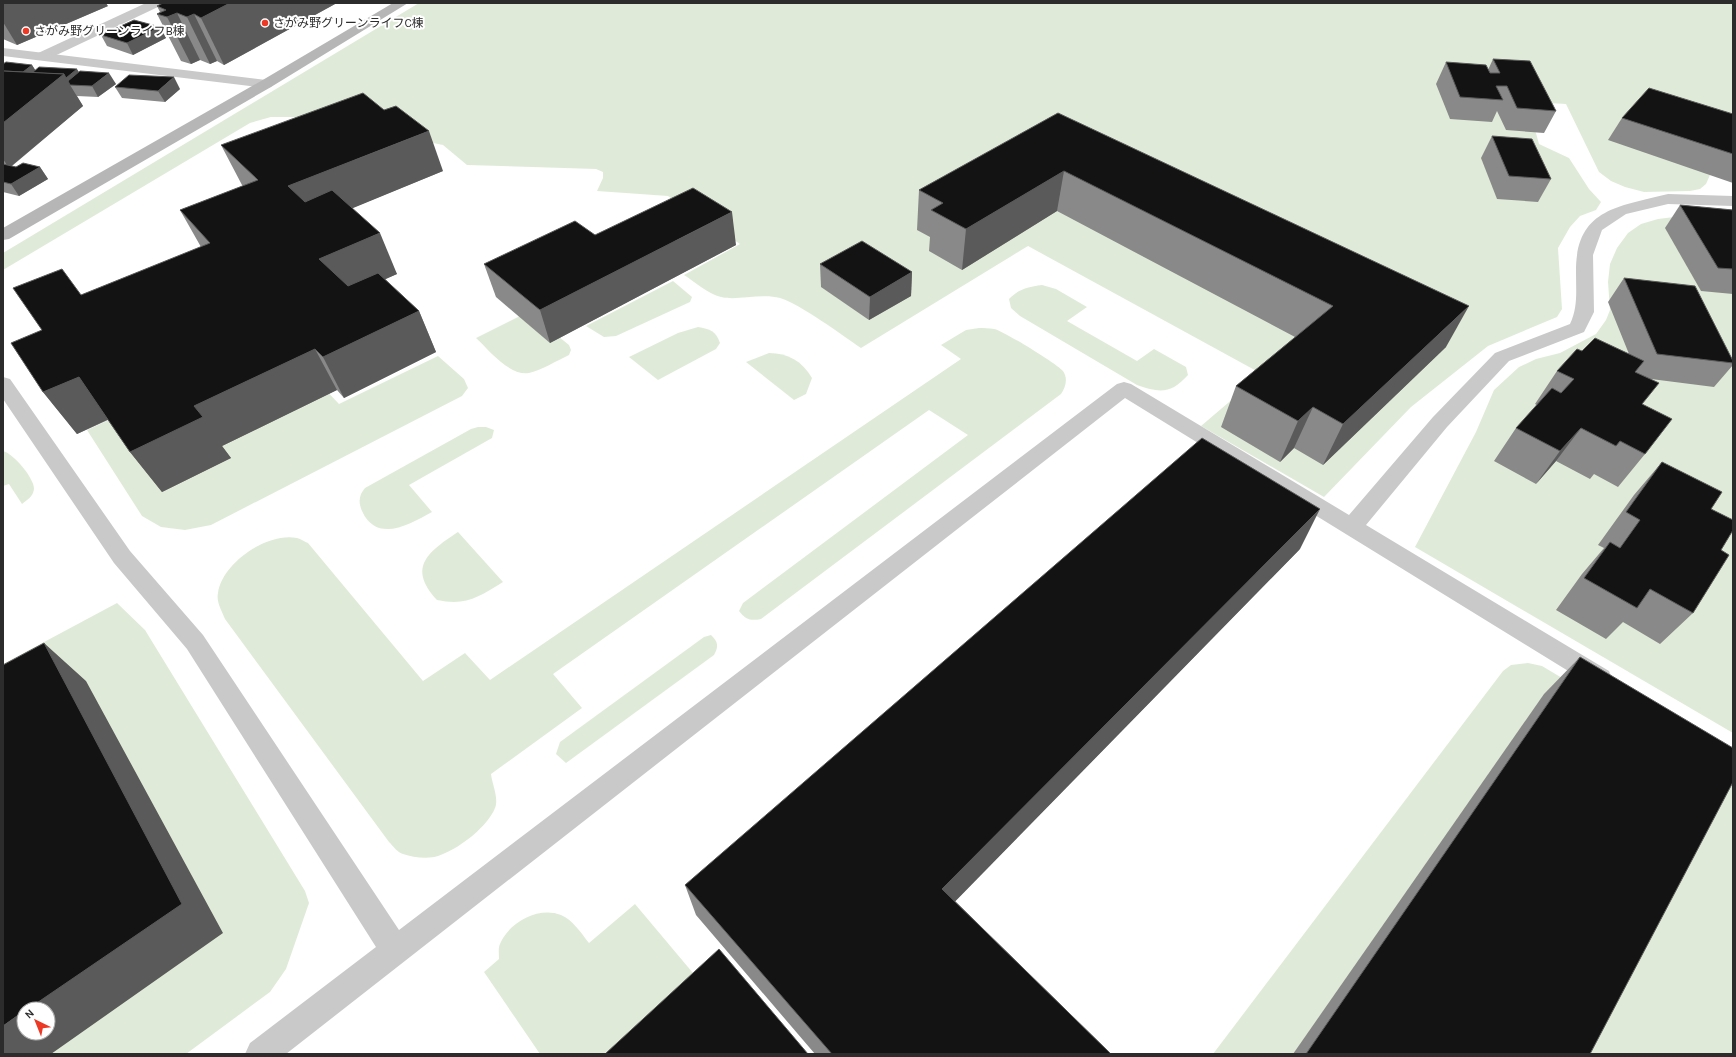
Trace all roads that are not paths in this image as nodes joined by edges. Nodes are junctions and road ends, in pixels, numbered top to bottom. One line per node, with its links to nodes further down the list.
1 (156, 3): 4 (street)
2 (402, 3): 5 (street)
3 (3, 52): 4 (street)
4 (41, 57): 5 (street)
5 (266, 84): 7 (street)
6 (1733, 201): 9 (street)
7 (3, 236)
8 (3, 384): 11 (street)
9 (1351, 526): 10 (street); 11 (street)
10 (1619, 690)
11 (396, 951): 12 (street)
12 (261, 1054)

